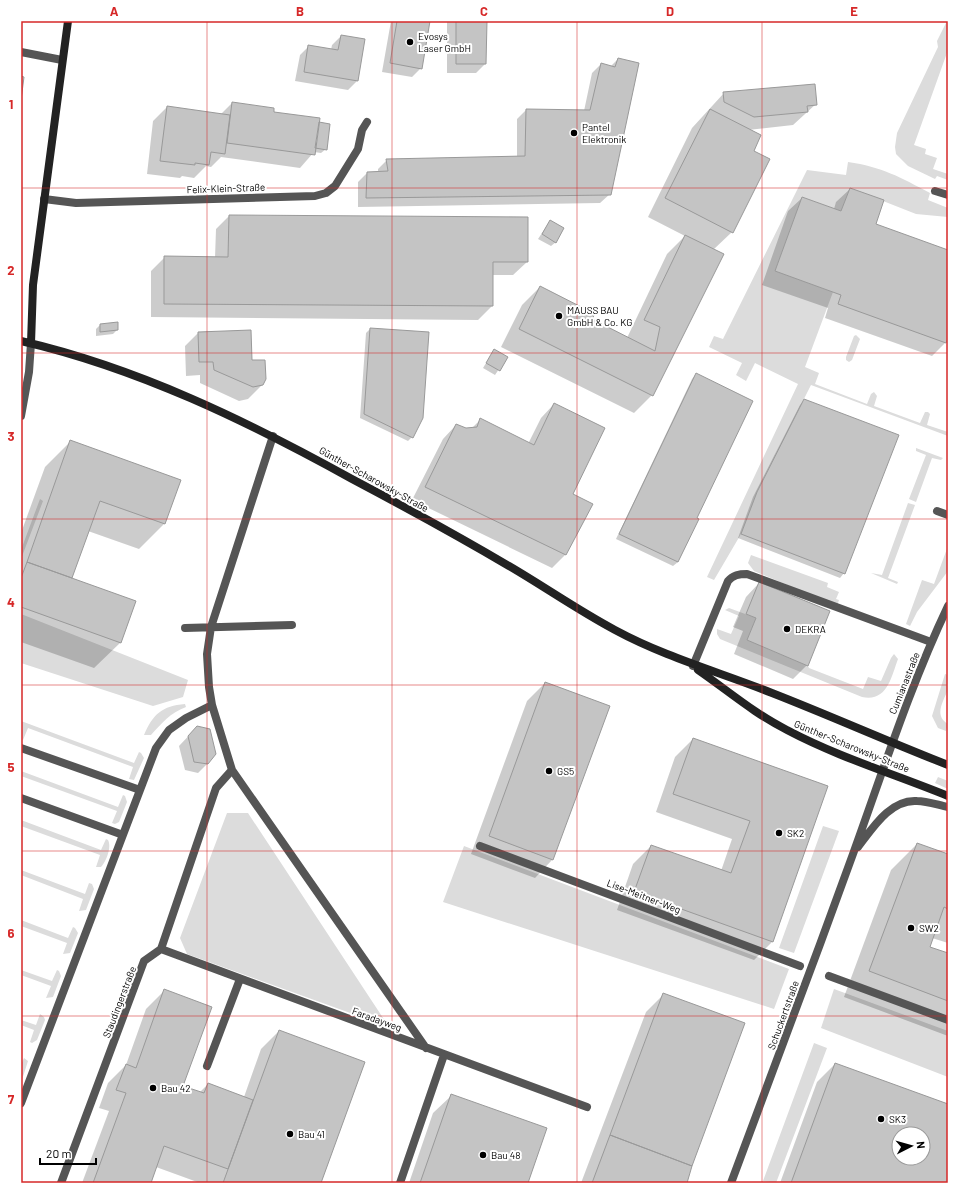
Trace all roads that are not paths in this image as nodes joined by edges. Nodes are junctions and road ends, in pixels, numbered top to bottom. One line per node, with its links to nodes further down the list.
1 (68, 21): 3 (street)
2 (21, 52): 3 (street)
3 (62, 60): 7 (street)
4 (367, 122): 7 (street, Felix-Klein-Straße)
5 (935, 191): 6 (street)
6 (948, 196)
7 (44, 199): 9 (street)
8 (21, 341): 9 (street, Günther-Scharowsky-Straße)
9 (31, 343): 10 (street); 11 (street, Günther-Scharowsky-Straße)
10 (21, 416)
11 (273, 436): 16 (street); 19 (street, Günther-Scharowsky-Straße)
12 (937, 511): 13 (street)
13 (948, 515)
14 (948, 606): 18 (street, Cumianastraße)
15 (292, 625): 16 (street)
16 (211, 627): 17 (street); 20 (street)
17 (185, 628)
18 (931, 642): 19 (street); 21 (street, Cumianastraße)
19 (693, 666): 21 (street, Günther-Scharowsky-Straße); 24 (street, Günther-Scharowsky-Straße)
20 (212, 705): 25 (street); 26 (street)
21 (891, 742): 23 (street, Günther-Scharowsky-Straße); 24 (street, Cumianastraße)
22 (21, 748): 26 (street)
23 (948, 765)
24 (882, 769): 27 (street, Günther-Scharowsky-Straße); 32 (street, Schuckertstraße)
25 (232, 770): 33 (street); 38 (street)
26 (140, 790): 30 (street)
27 (948, 796)
28 (21, 798): 30 (street)
29 (948, 807): 32 (street, Schuckertstraße)
30 (123, 834): 41 (street)
31 (480, 846): 34 (street, Lise-Meitner-Weg)
32 (853, 854): 45 (street, Schuckertstraße)
33 (160, 949): 36 (street, Faradayweg); 43 (street, Staudingerstraße)
34 (800, 966)
35 (829, 976): 37 (street)
36 (240, 979): 38 (street, Faradayweg); 40 (street)
37 (948, 1020)
38 (426, 1048): 39 (street, Faradayweg)
39 (444, 1054): 42 (street, Faradayweg); 44 (street)
40 (206, 1066)
41 (21, 1103)
42 (586, 1107)
43 (61, 1183)
44 (400, 1183)
45 (731, 1183)

